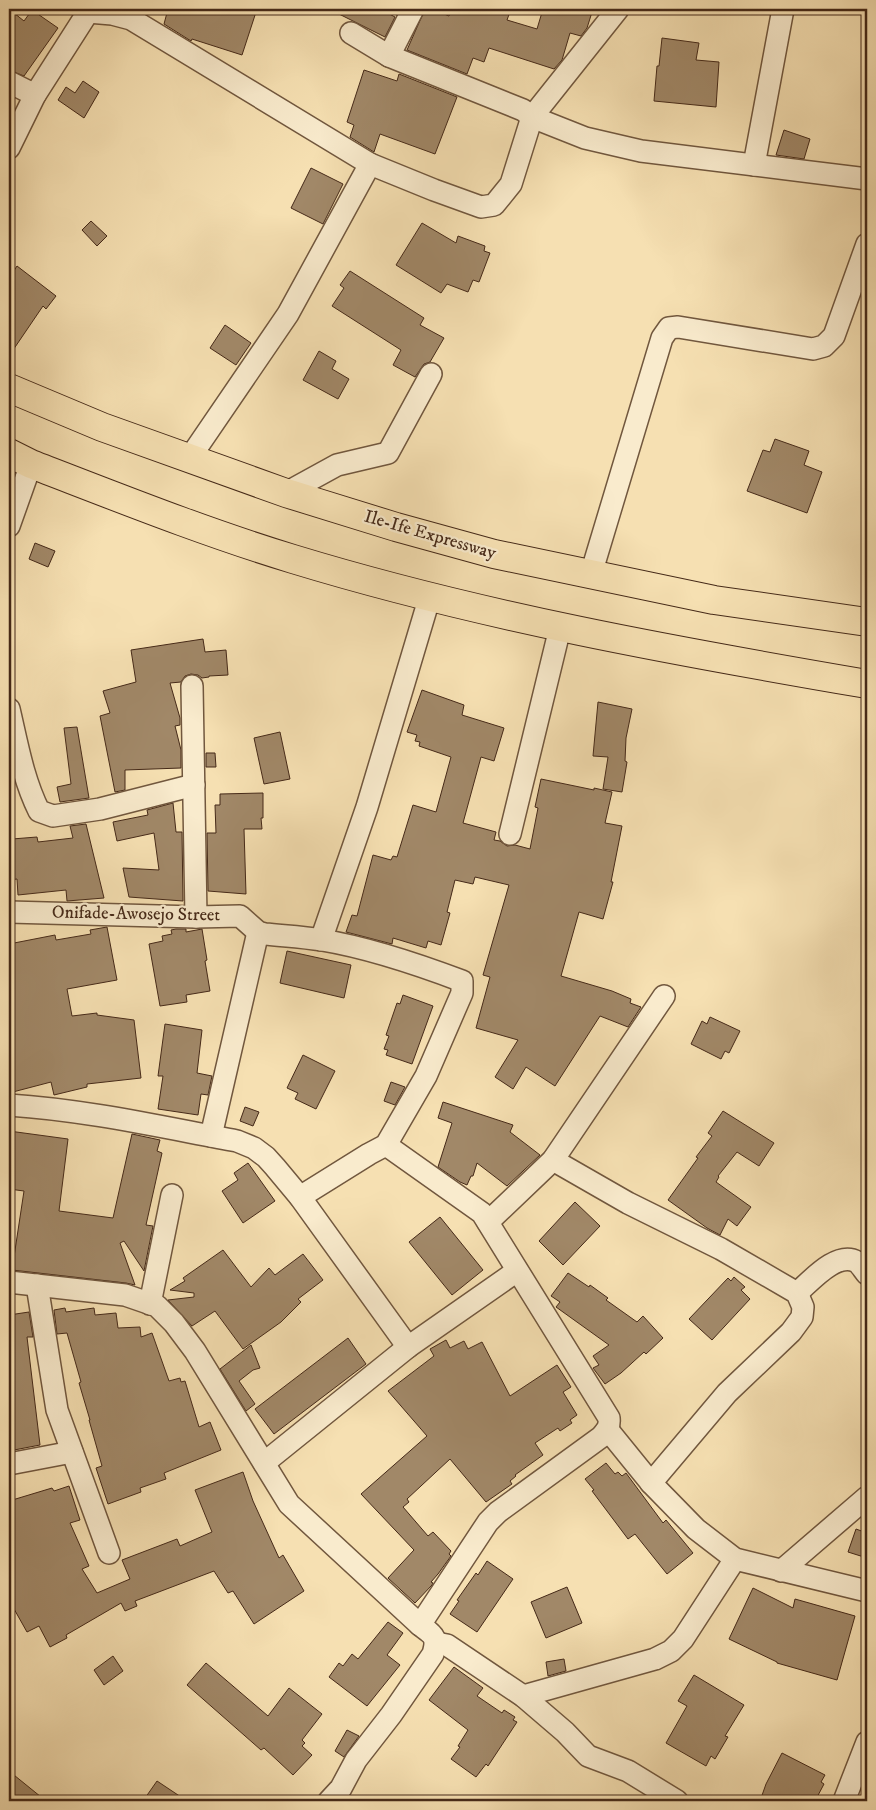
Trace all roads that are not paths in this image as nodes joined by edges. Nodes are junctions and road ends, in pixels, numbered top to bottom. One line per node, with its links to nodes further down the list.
1 (413, 9): 6 (street)
2 (618, 9): 9 (street)
3 (783, 9): 12 (street)
4 (89, 10): 8 (street); 11 (street)
5 (351, 33): 6 (street)
6 (389, 56): 9 (street)
7 (9, 82): 8 (street)
8 (35, 95): 10 (street)
9 (532, 117): 11 (street); 12 (street)
10 (9, 148)
11 (370, 164): 18 (street)
12 (754, 165): 13 (street)
13 (867, 179)
14 (867, 244): 21 (street)
15 (431, 374): 19 (street)
16 (9, 388): 18 (highway, Ile-Ife Expressway)
17 (20, 459): 20 (street); 22 (highway)
18 (189, 459): 19 (highway, Ile-Ife Expressway)
19 (286, 493): 21 (highway, Ile-Ife Expressway)
20 (9, 526)
21 (591, 574): 23 (highway, Ile-Ife Expressway)
22 (430, 596): 24 (highway); 33 (street)
23 (867, 622)
24 (560, 628): 25 (highway); 29 (street)
25 (867, 684)
26 (192, 686): 28 (street)
27 (9, 708): 28 (street)
28 (194, 785): 31 (street)
29 (510, 834)
30 (9, 912): 31 (street, Onifade-Awosejo Street)
31 (196, 917): 32 (street, Onifade-Awosejo Street)
32 (258, 932): 33 (street); 36 (street)
33 (321, 940): 37 (street)
34 (664, 996): 38 (street)
35 (9, 1105): 36 (street)
36 (211, 1136): 40 (street)
37 (386, 1145): 40 (street); 41 (street)
38 (553, 1160): 41 (street); 46 (street)
39 (172, 1195): 47 (street)
40 (300, 1196): 48 (street)
41 (488, 1222): 42 (street)
42 (517, 1271): 48 (street); 49 (street)
43 (867, 1274): 46 (street)
44 (9, 1282): 45 (street)
45 (37, 1285): 47 (street); 50 (street)
46 (796, 1293): 53 (street)
47 (150, 1304): 51 (street)
48 (408, 1347): 51 (street)
49 (608, 1430): 53 (street); 59 (street)
50 (72, 1452): 52 (street); 55 (street)
51 (264, 1463): 59 (street)
52 (9, 1464)
53 (651, 1483): 56 (street)
54 (867, 1497): 57 (street)
55 (109, 1554)
56 (735, 1559): 57 (street); 61 (street)
57 (781, 1571): 58 (street)
58 (867, 1591)
59 (420, 1625): 60 (street)
60 (436, 1643): 61 (street); 63 (street)
61 (523, 1696): 64 (street)
62 (867, 1742): 65 (street)
63 (339, 1797)
64 (676, 1801)
65 (844, 1801)

